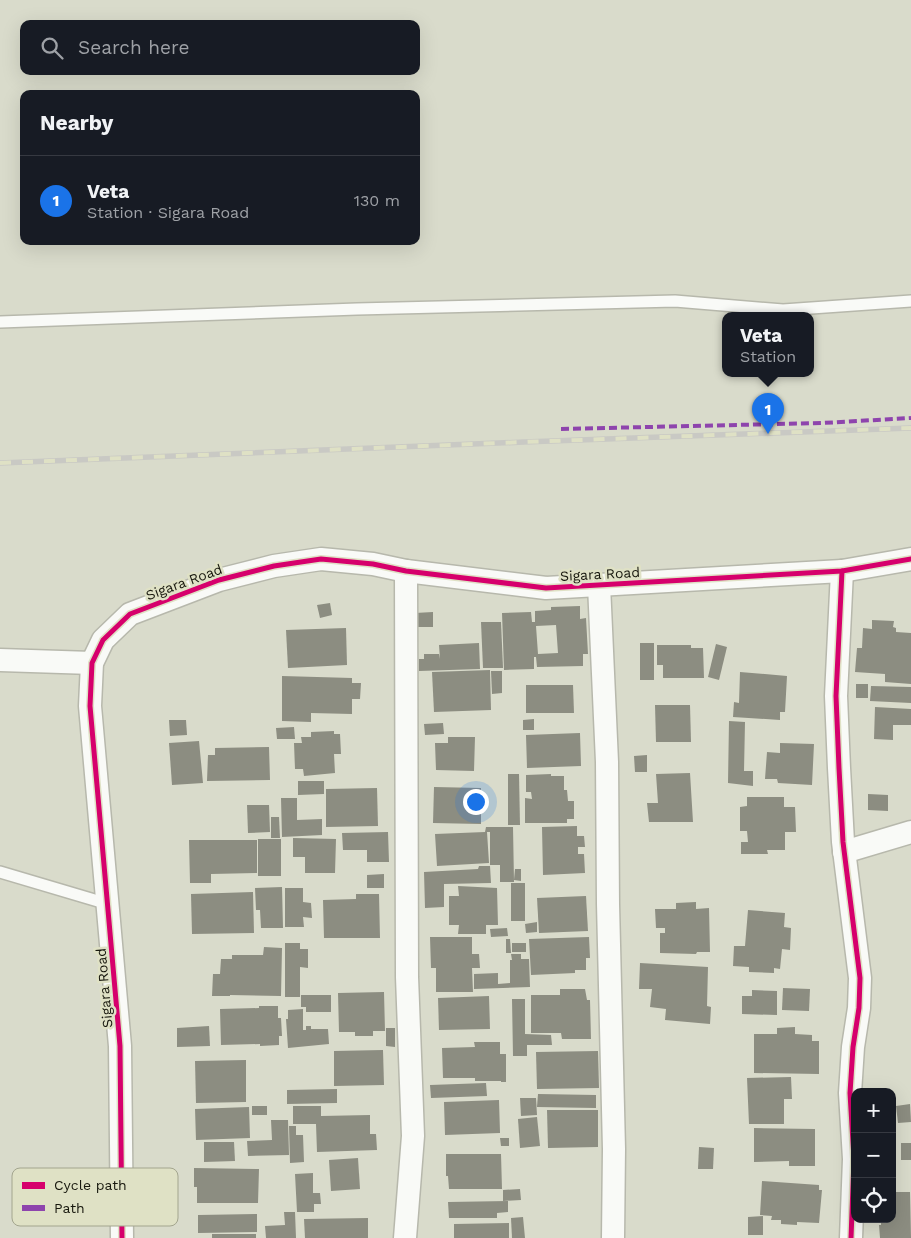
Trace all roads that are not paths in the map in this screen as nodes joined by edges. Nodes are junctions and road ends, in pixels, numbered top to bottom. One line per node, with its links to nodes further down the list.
1 (911, 300): 2 (lane)
2 (0, 322)
3 (911, 559): 5 (street, Sigara Road)
4 (406, 571): 6 (street, Sigara Road); 8 (street, Sigara Road); 14 (street)
5 (842, 571): 6 (street, Sigara Road); 10 (street)
6 (599, 585): 15 (street)
7 (0, 660): 8 (street)
8 (92, 663): 12 (street, Sigara Road)
9 (911, 832): 10 (street)
10 (844, 852): 16 (street)
11 (0, 872): 12 (lane)
12 (108, 904): 13 (street, Sigara Road)
13 (121, 1168)
14 (405, 1238)
15 (613, 1238)
16 (851, 1238)

